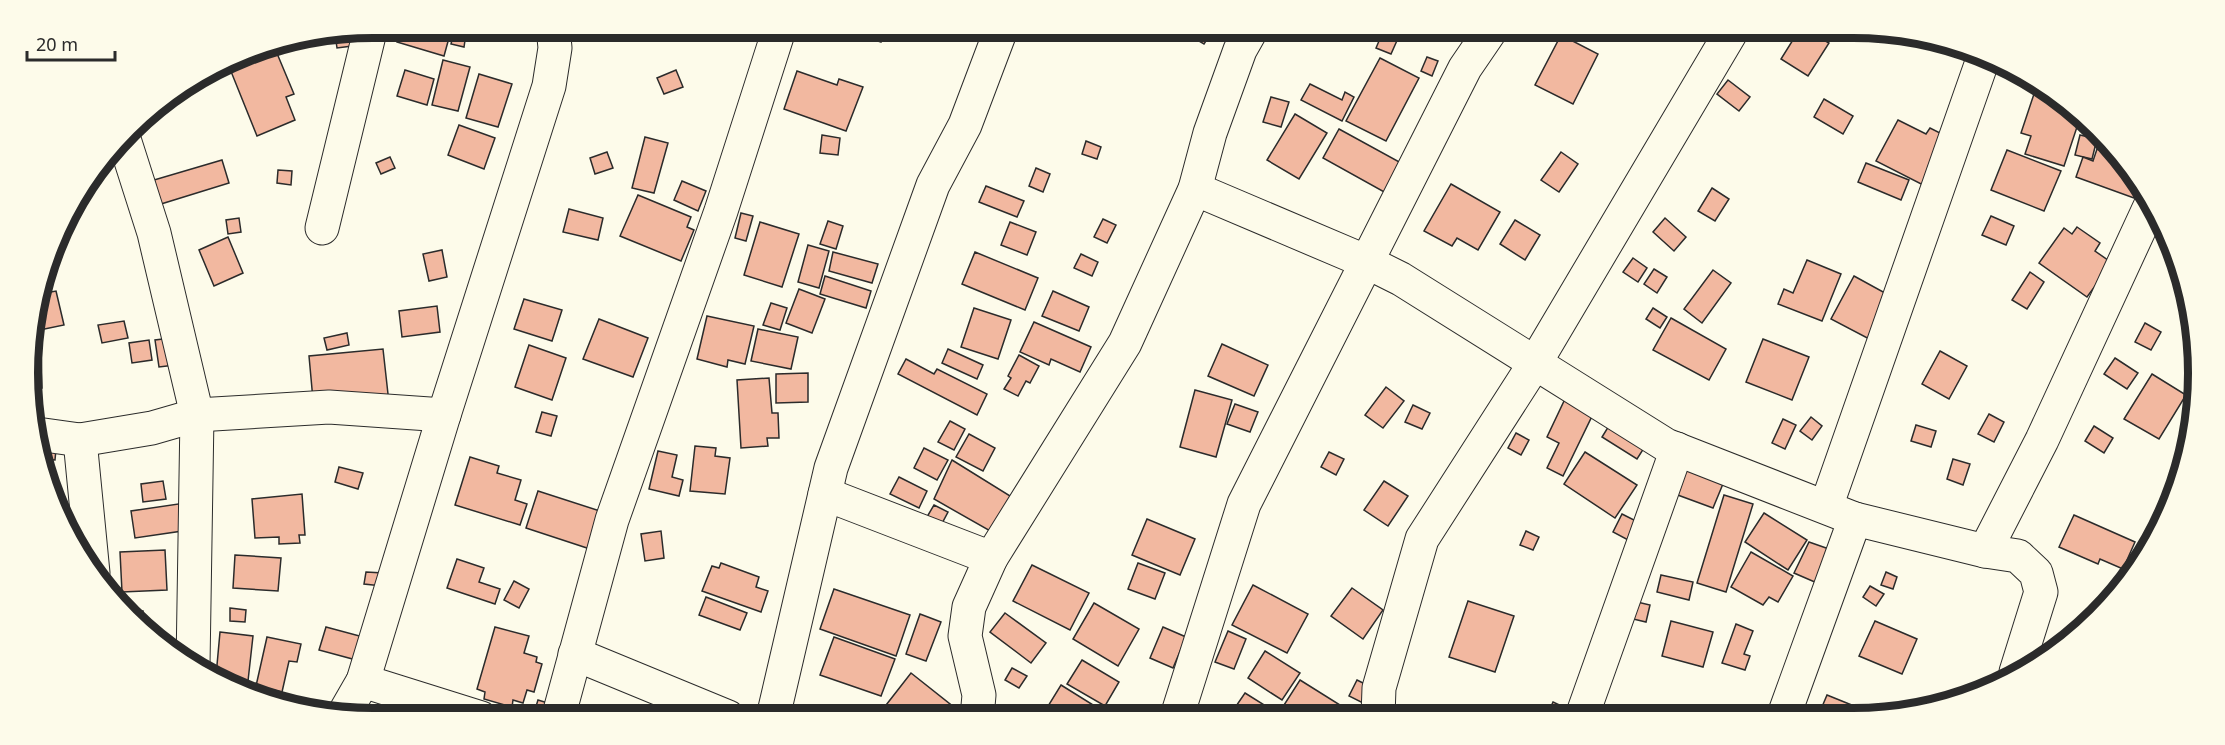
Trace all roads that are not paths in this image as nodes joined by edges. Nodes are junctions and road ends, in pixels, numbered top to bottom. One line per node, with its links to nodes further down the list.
1 (368, 38): 12 (street)
2 (554, 38): 16 (street)
3 (776, 38): 25 (street)
4 (998, 38): 20 (street)
5 (1247, 38): 10 (street)
6 (1485, 38): 13 (street)
7 (1727, 38): 14 (street)
8 (1982, 63): 21 (street)
9 (126, 147): 15 (street)
10 (1196, 189): 13 (street); 24 (street)
11 (2147, 213): 22 (street)
12 (322, 228)
13 (1367, 262): 14 (street); 35 (street)
14 (1535, 363): 19 (street); 36 (street)
15 (197, 415): 16 (street); 18 (street); 26 (street)
16 (444, 415): 28 (street)
17 (43, 435): 18 (street)
18 (80, 441): 23 (street)
19 (1677, 449): 21 (street); 37 (street)
20 (825, 494): 24 (street); 33 (street)
21 (1841, 513): 22 (street); 38 (street)
22 (1985, 551): 27 (street)
23 (91, 555)
24 (991, 558): 34 (street)
25 (575, 654): 31 (street); 32 (street)
26 (193, 656)
27 (2019, 664)
28 (363, 681): 29 (street); 30 (street)
29 (348, 707)
30 (449, 708)
31 (561, 708)
32 (706, 708)
33 (775, 708)
34 (978, 708)
35 (1180, 708)
36 (1378, 708)
37 (1585, 708)
38 (1786, 708)

